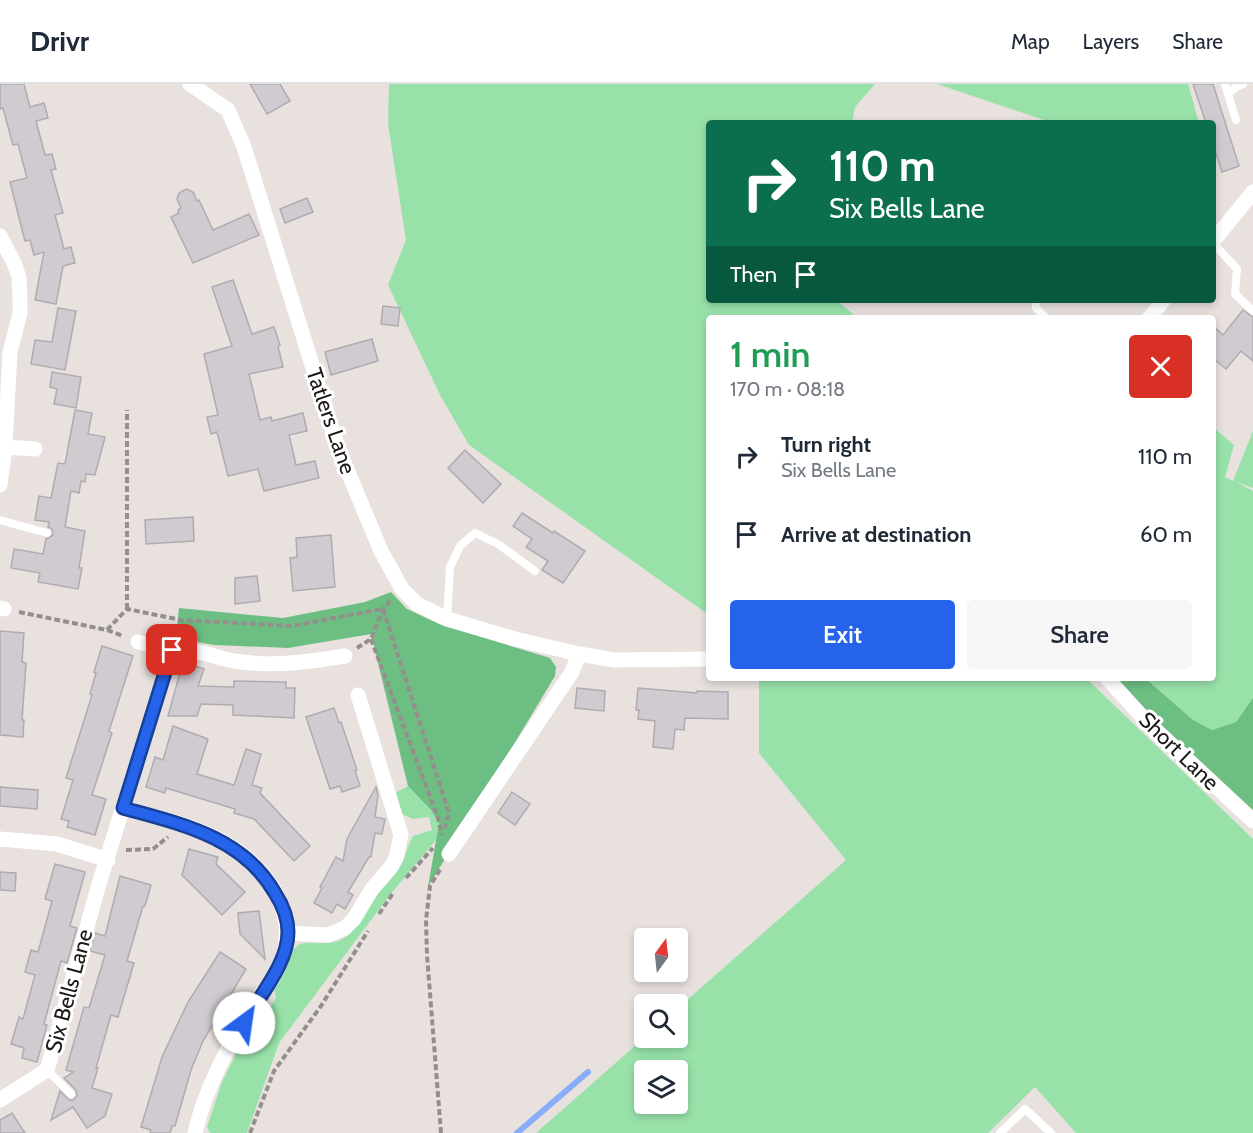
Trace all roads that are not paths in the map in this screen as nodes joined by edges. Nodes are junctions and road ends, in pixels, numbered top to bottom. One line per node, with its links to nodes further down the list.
1 (190, 84): 20 (street, Tatlers Lane)
2 (1225, 84): 4 (lane)
3 (1243, 84): 4 (lane)
4 (1228, 94): 5 (lane)
5 (1236, 120)
6 (1253, 192): 8 (street)
7 (0, 236): 13 (street)
8 (1216, 239)
9 (1216, 244): 11 (lane)
10 (1162, 303): 12 (street)
11 (1253, 311)
12 (1152, 315)
13 (5, 351): 14 (street)
14 (5, 447): 15 (street); 16 (street)
15 (35, 449)
16 (0, 485)
17 (0, 520): 18 (lane)
18 (47, 533)
19 (535, 571): 20 (lane)
20 (447, 619): 23 (street, Tatlers Lane)
21 (138, 642): 22 (street)
22 (172, 650): 24 (street); 28 (street)
23 (579, 654): 25 (street, Tatlers Lane); 31 (street)
24 (345, 656)
25 (706, 659)
26 (1110, 681): 29 (street, Short Lane)
27 (358, 695): 33 (street)
28 (123, 808): 32 (street, Six Bells Lane); 33 (street)
29 (1253, 821)
30 (0, 839): 32 (street)
31 (449, 854)
32 (108, 860): 34 (street, Six Bells Lane)
33 (288, 933): 37 (street)
34 (47, 1070): 35 (lane); 36 (street, Six Bells Lane)
35 (71, 1094)
36 (0, 1100)
37 (195, 1133)
38 (1000, 1133): 39 (lane)
39 (1051, 1133)

